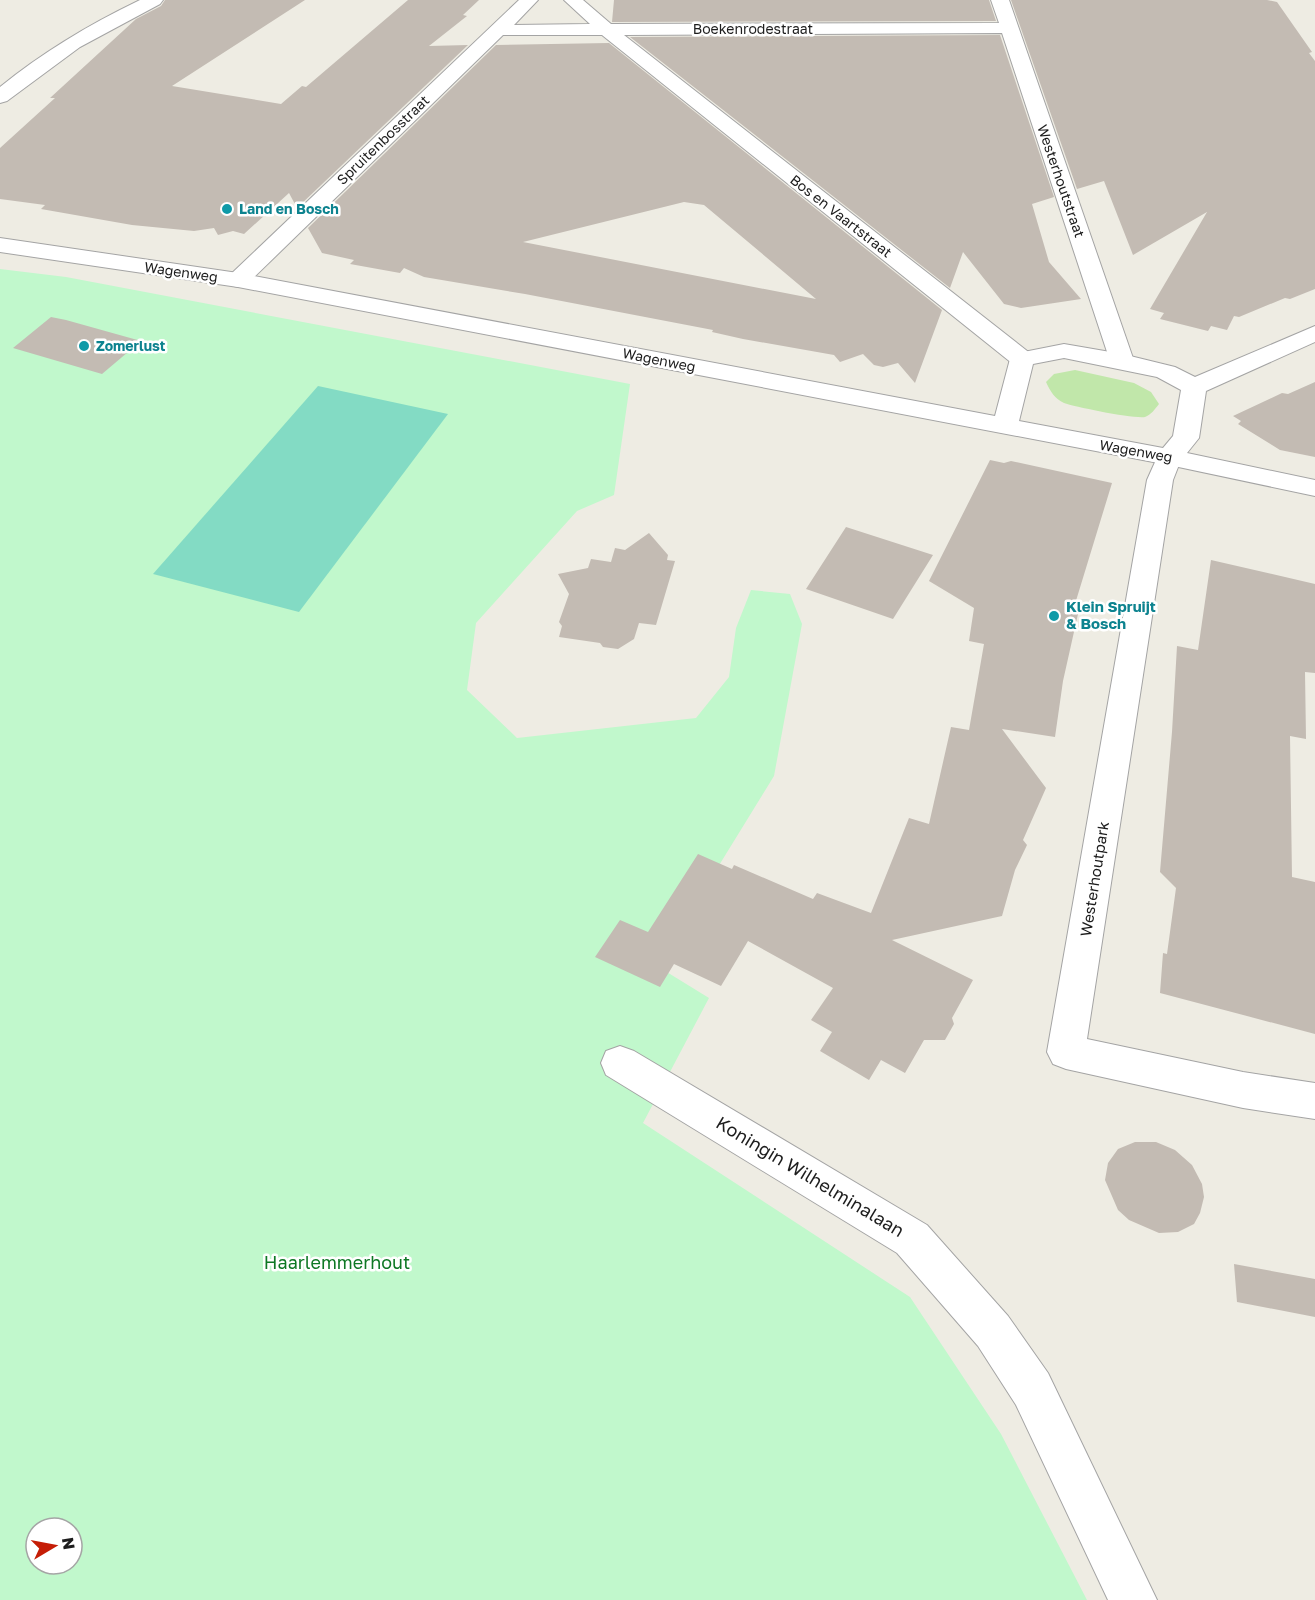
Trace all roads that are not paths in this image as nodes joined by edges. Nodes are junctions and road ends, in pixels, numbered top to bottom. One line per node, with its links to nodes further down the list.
1 (154, 0): 8 (street)
2 (529, 0): 7 (street, Spruitenbosstraat)
3 (573, 0): 6 (street, Bos en Vaartstraat)
4 (1000, 0): 5 (street, Westerhoutstraat)
5 (1008, 28): 6 (street, Boekenrodestraat); 13 (street, Westerhoutstraat)
6 (606, 29): 7 (street, Boekenrodestraat); 12 (street, Bos en Vaartstraat)
7 (497, 30): 10 (street, Spruitenbosstraat)
8 (0, 98)
9 (0, 245): 10 (street, Wagenweg)
10 (238, 280): 15 (street, Wagenweg)
11 (1315, 333): 14 (street)
12 (1022, 359): 13 (street); 15 (street)
13 (1122, 361): 14 (street)
14 (1194, 387): 16 (street)
15 (1005, 427): 16 (street, Wagenweg)
16 (1169, 457): 17 (street, Wagenweg); 19 (street, Westerhoutpark)
17 (1315, 488)
18 (620, 1063): 20 (street, Koningin Wilhelminalaan)
19 (1315, 1101)
20 (1133, 1600)

